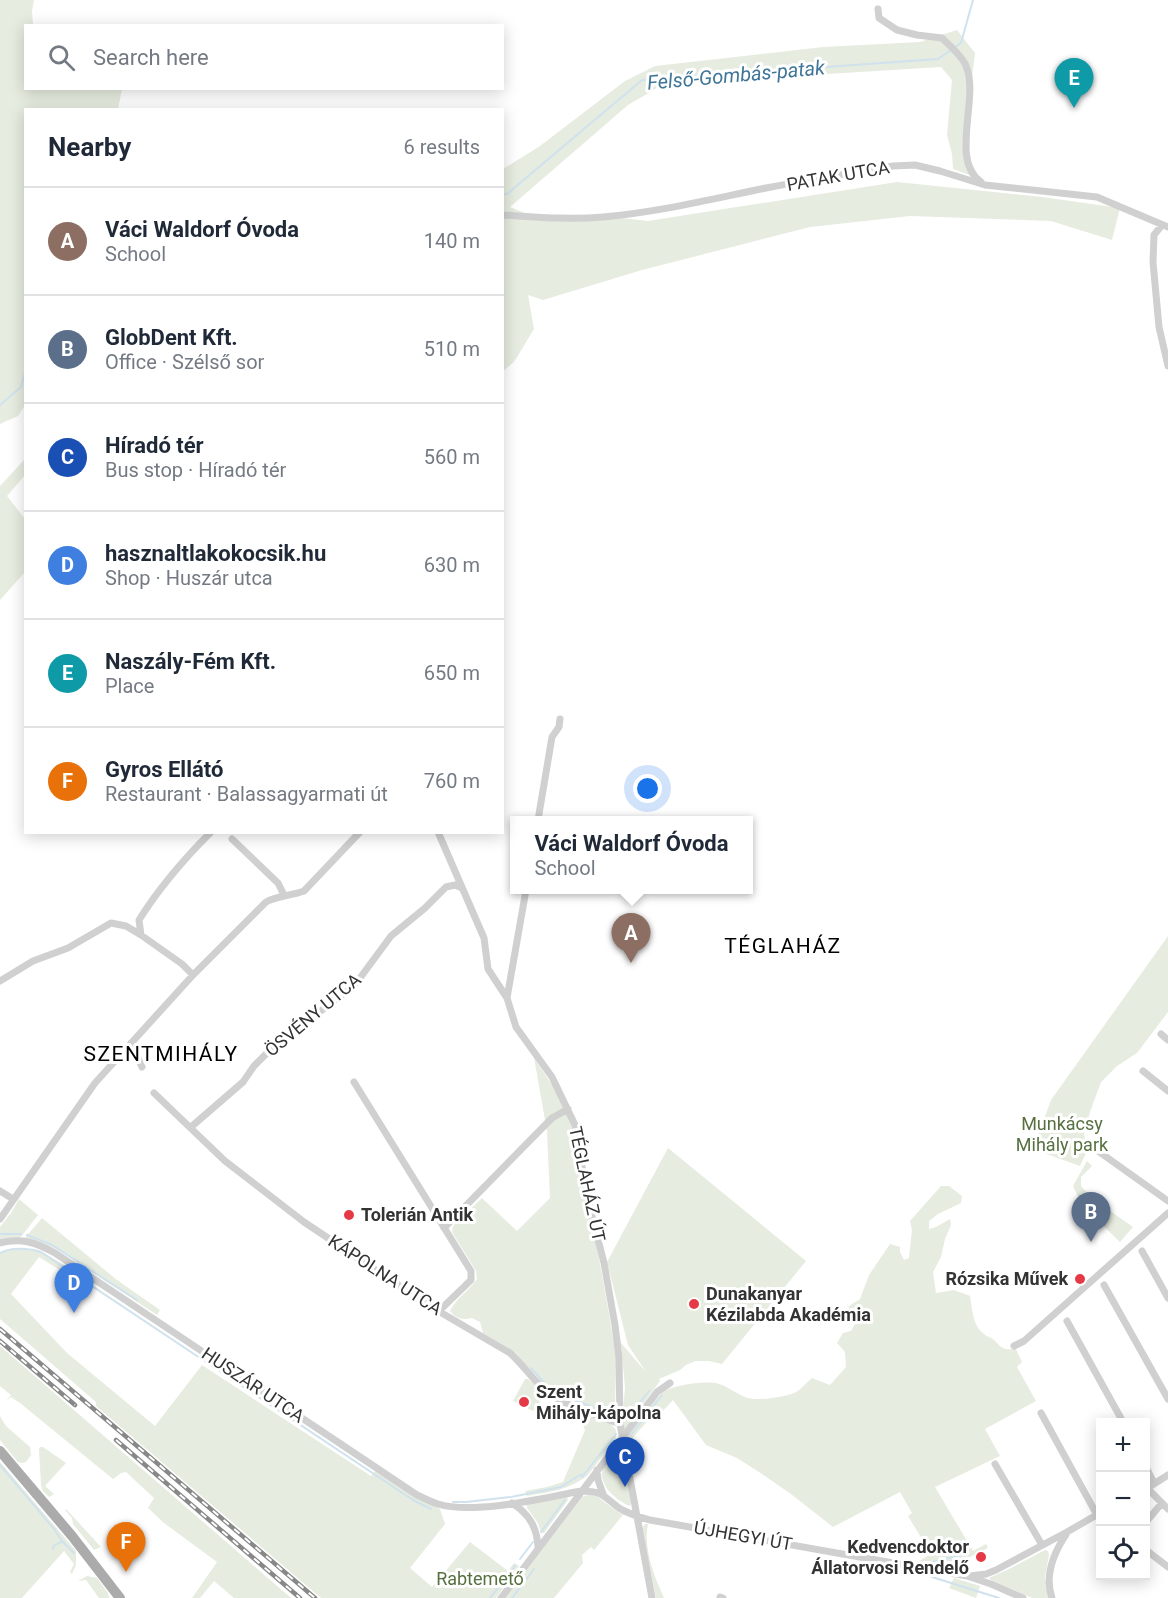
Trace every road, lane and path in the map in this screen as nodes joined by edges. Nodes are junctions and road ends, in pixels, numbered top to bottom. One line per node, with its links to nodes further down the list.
1 (878, 9): 2 (street)
2 (985, 185): 3 (street, PATAK UTCA); 4 (street, PATAK UTCA)
3 (504, 214)
4 (1165, 226): 5 (street)
5 (1168, 366)
6 (560, 719): 7 (street)
7 (539, 816)
8 (209, 834): 15 (street)
9 (358, 834): 14 (street)
10 (439, 834): 12 (street)
11 (232, 839): 14 (street)
12 (462, 888): 18 (street); 28 (street, ÖSVÉNY UTCA)
13 (525, 894): 18 (street, TÉGLAHÁZ ÚT)
14 (284, 895): 16 (street)
15 (141, 935): 16 (street); 17 (street)
16 (193, 975): 21 (street)
17 (0, 981)
18 (507, 998): 27 (street, TÉGLAHÁZ ÚT)
19 (1161, 1034): 20 (street)
20 (1168, 1040)
21 (131, 1043): 22 (street); 31 (street)
22 (142, 1067)
23 (1143, 1071): 25 (street)
24 (354, 1082): 35 (street)
25 (1168, 1091)
26 (154, 1093): 28 (street, KÁPOLNA UTCA)
27 (568, 1110): 35 (street); 47 (street, TÉGLAHÁZ ÚT)
28 (191, 1127): 40 (street, KÁPOLNA UTCA)
29 (1098, 1151): 32 (street)
30 (0, 1191): 31 (street)
31 (13, 1199): 34 (street)
32 (1168, 1201)
33 (1168, 1213): 42 (street)
34 (0, 1219)
35 (444, 1228): 40 (street)
36 (0, 1243): 61 (street, HUSZÁR UTCA)
37 (1142, 1251): 39 (street)
38 (1104, 1285): 44 (street)
39 (1168, 1298)
40 (439, 1311): 47 (street, KÁPOLNA UTCA)
41 (1067, 1321): 46 (street)
42 (1014, 1346)
43 (669, 1383): 48 (street)
44 (1168, 1400)
45 (1041, 1413): 63 (street)
46 (1121, 1418)
47 (620, 1424): 48 (street)
48 (622, 1438): 50 (street); 52 (street)
49 (0, 1452): 73 (main road)
50 (607, 1458): 52 (street); 53 (street)
51 (995, 1464): 68 (street)
52 (629, 1469): 64 (street)
53 (597, 1470): 58 (street); 60 (street)
54 (1148, 1472): 56 (street)
55 (1168, 1475): 56 (street)
56 (1154, 1483): 57 (street)
57 (1150, 1486)
58 (581, 1491): 60 (street, HUSZÁR UTCA); 61 (street, HUSZÁR UTCA); 69 (street)
59 (1150, 1492): 62 (street)
60 (603, 1494): 64 (street, ÚJHEGYI ÚT)
61 (512, 1503): 69 (street)
62 (1165, 1506): 66 (street)
63 (1096, 1509)
64 (637, 1516): 72 (street, ÚJHEGYI ÚT); 75 (street)
65 (1096, 1516): 67 (street)
66 (1150, 1519)
67 (1067, 1532): 68 (street); 77 (street)
68 (1042, 1545): 72 (street)
69 (538, 1548): 74 (street)
70 (1150, 1553): 71 (street)
71 (1168, 1567)
72 (968, 1576): 76 (street, ÚJHEGYI ÚT)
73 (120, 1598)
74 (501, 1598)
75 (652, 1598)
76 (1023, 1598)
77 (1052, 1598)

